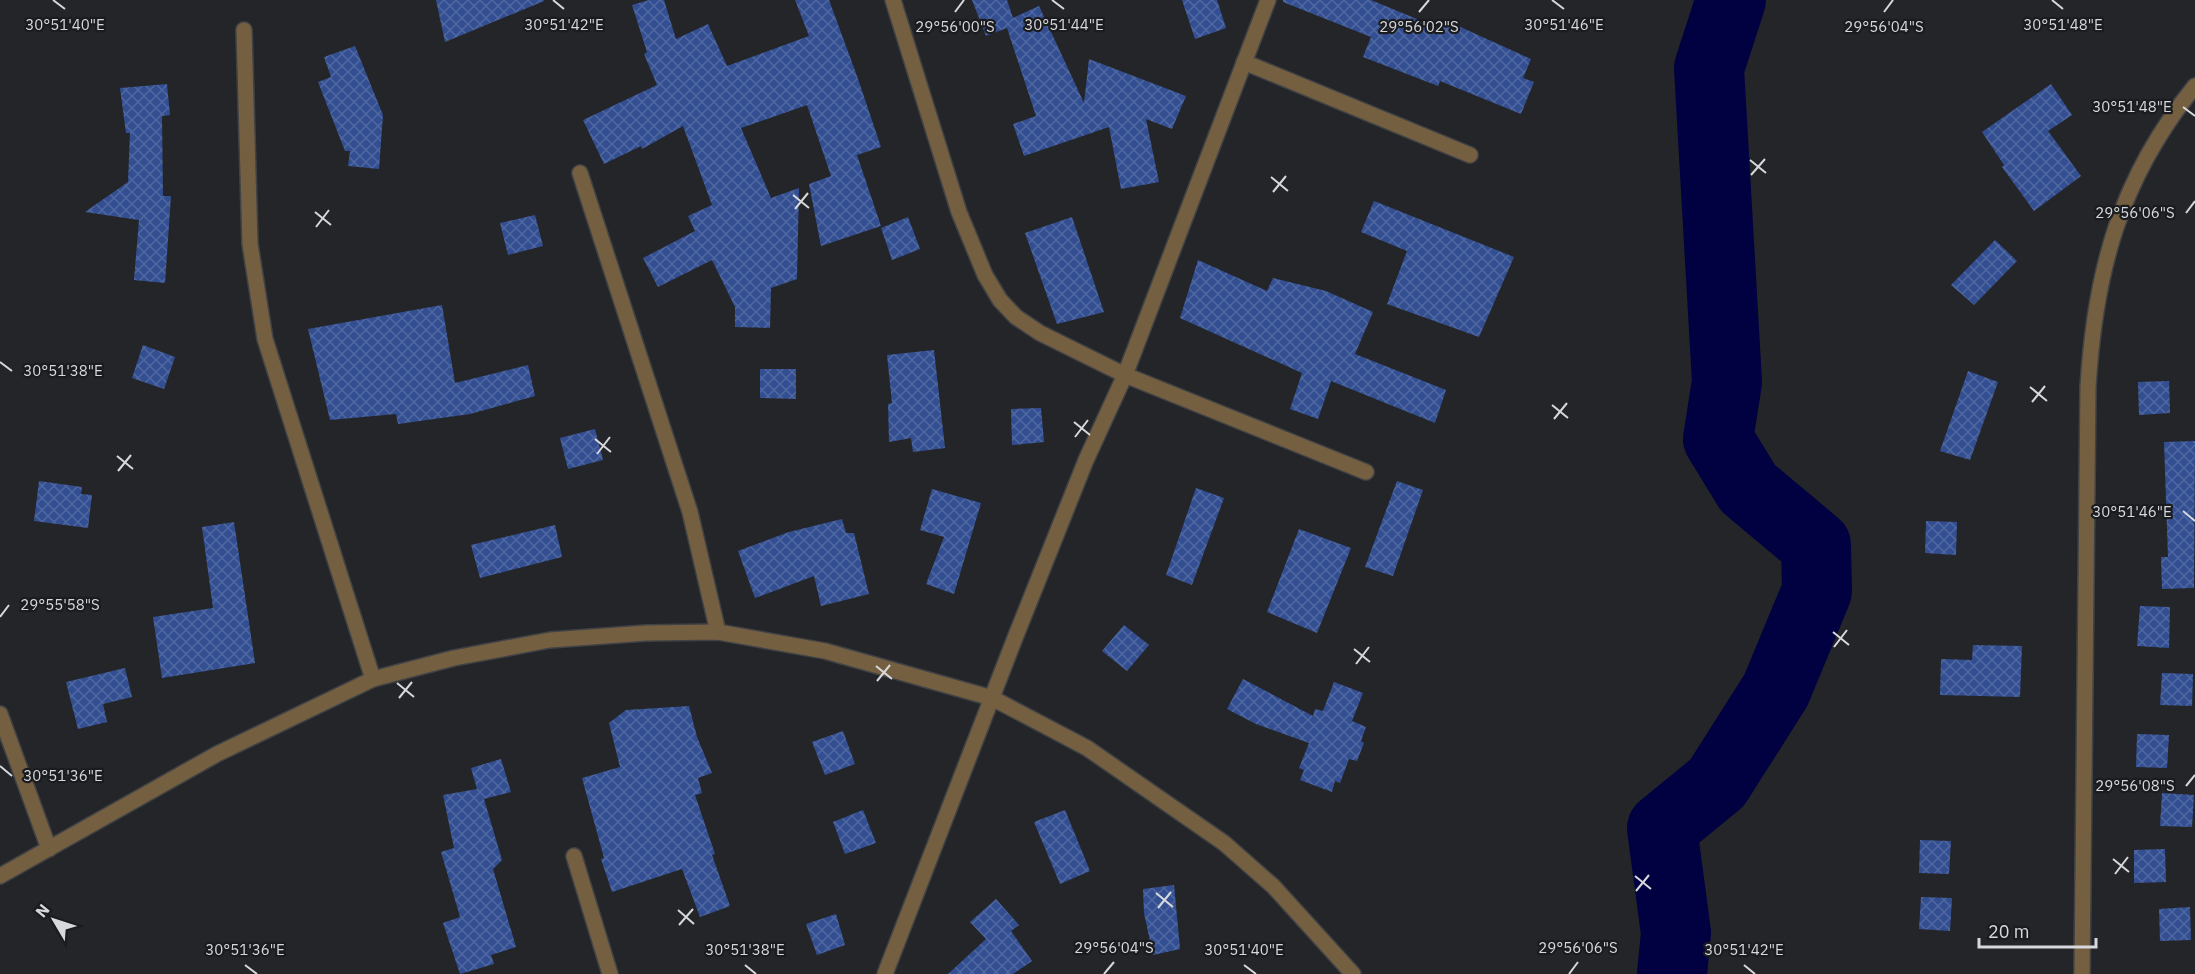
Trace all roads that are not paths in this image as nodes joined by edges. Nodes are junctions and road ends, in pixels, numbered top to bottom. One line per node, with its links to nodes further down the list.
1 (893, 0): 8 (street)
2 (1268, 0): 4 (street)
3 (244, 30): 11 (street)
4 (1244, 62): 6 (street); 8 (street)
5 (2195, 86): 20 (street)
6 (1470, 155)
7 (580, 173): 10 (street)
8 (1125, 375): 9 (street); 12 (street)
9 (1366, 472)
10 (718, 632): 11 (street); 12 (street)
11 (373, 679): 14 (street)
12 (992, 698): 18 (street); 19 (street)
13 (0, 714): 14 (street)
14 (49, 849): 16 (street)
15 (574, 856): 17 (street)
16 (0, 876)
17 (610, 974)
18 (885, 974)
19 (1353, 974)
20 (2082, 974)

